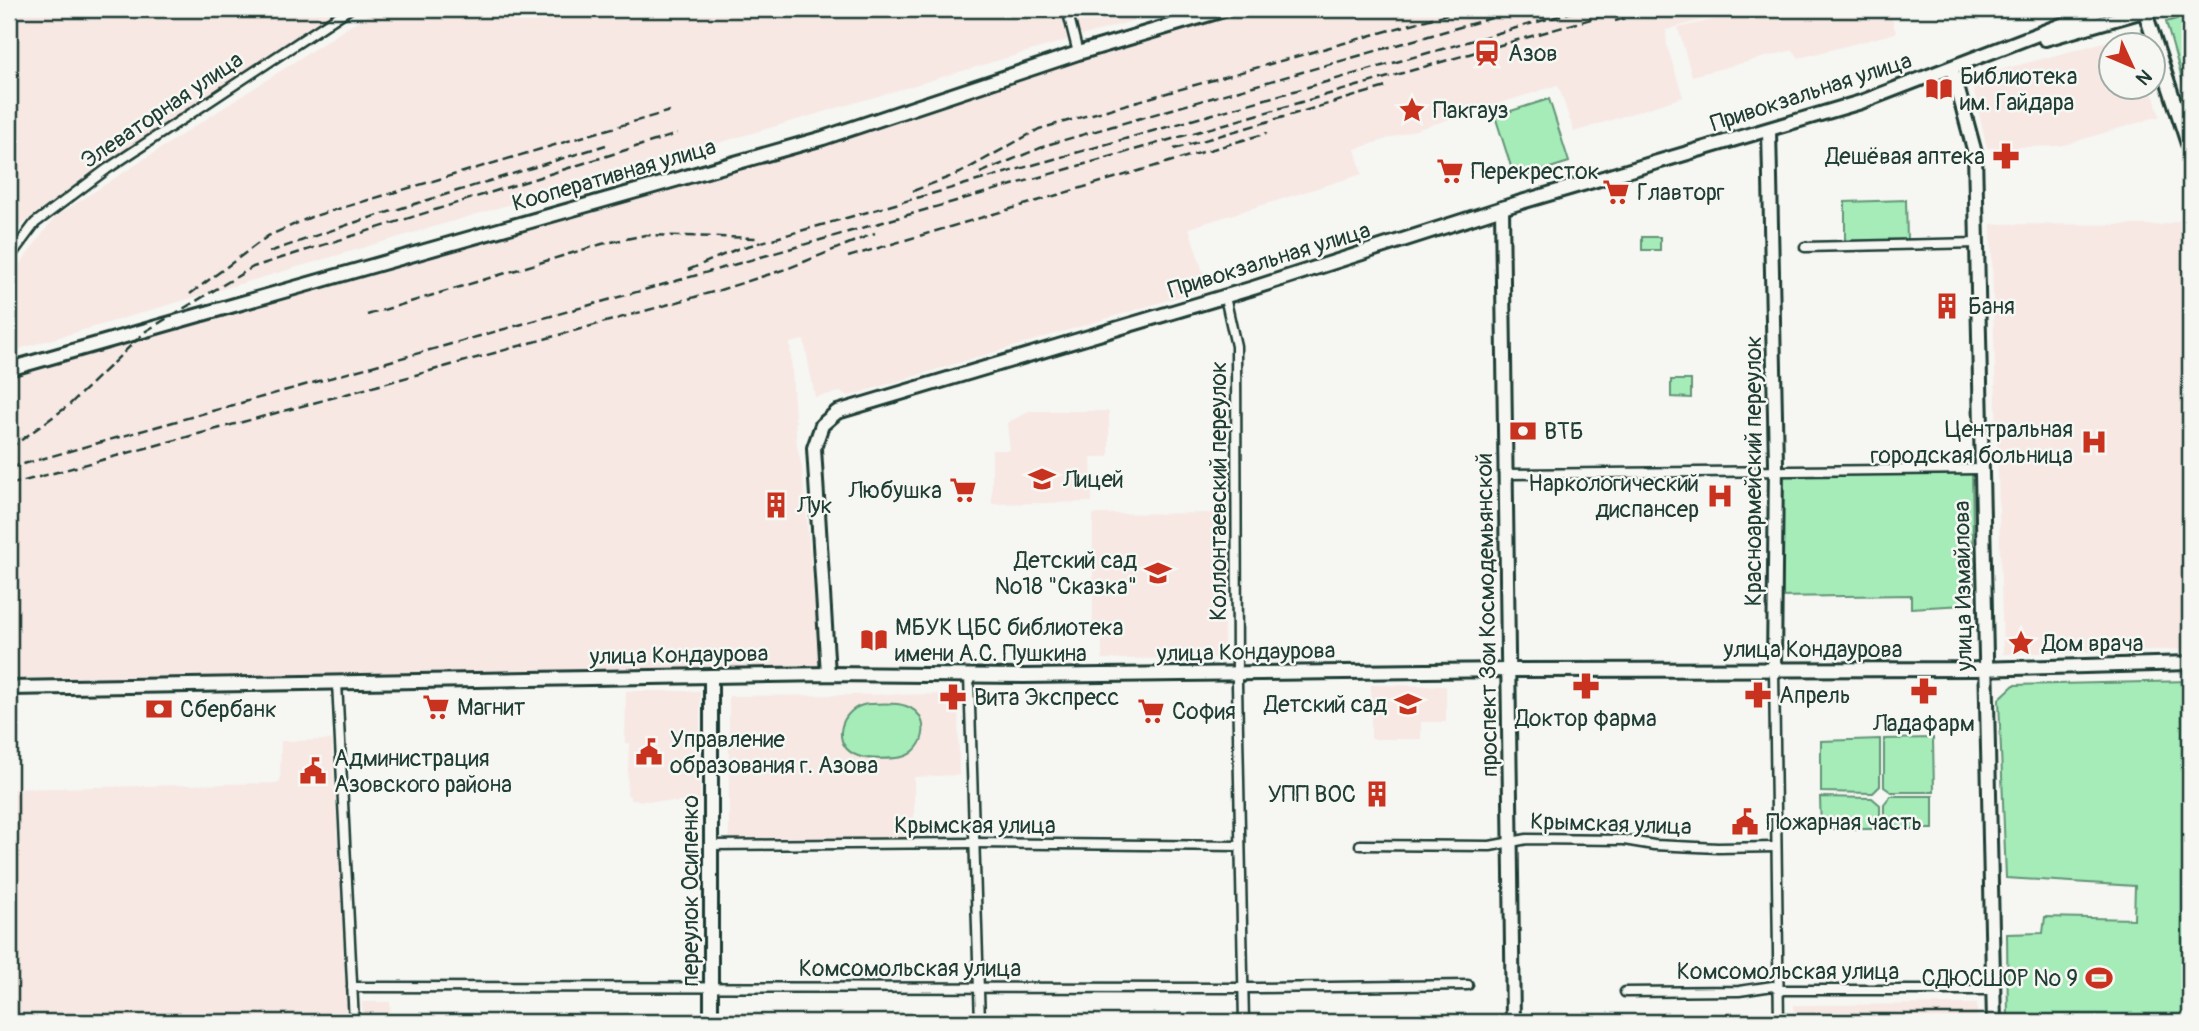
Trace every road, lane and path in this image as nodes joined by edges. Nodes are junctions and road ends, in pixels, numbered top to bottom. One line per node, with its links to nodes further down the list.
1 (349, 9): 14 (street, Элеваторная улица)
2 (1067, 9): 6 (street)
3 (1227, 9): 6 (street, Кооперативная улица)
4 (2103, 9): 7 (street, Привокзальная улица)
5 (2146, 9): 7 (street, Привокзальная улица); 10 (street)
6 (1078, 53): 16 (street, Кооперативная улица)
7 (1970, 60): 8 (street, Привокзальная улица)
8 (1952, 68): 9 (street, Привокзальная улица); 12 (street, улица Измайлова)
9 (1769, 130): 11 (street, Привокзальная улица); 18 (street, Красноармейский переулок)
10 (2190, 150)
11 (1502, 208): 15 (street, Привокзальная улица); 19 (street, проспект Зои Космодемьянской)
12 (1978, 243): 13 (street); 17 (street, улица Измайлова)
13 (1805, 247)
14 (9, 258)
15 (1225, 297): 24 (street, Коллонтаевский переулок); 25 (street, Привокзальная улица)
16 (9, 369)
17 (1982, 469): 18 (street); 21 (street, улица Измайлова)
18 (1776, 471): 19 (street); 23 (street, Красноармейский переулок)
19 (1507, 474): 22 (street, проспект Зои Космодемьянской)
20 (2190, 663): 21 (street, улица Кондаурова)
21 (1986, 668): 23 (street, улица Кондаурова); 42 (street, улица Измайлова)
22 (1509, 670): 23 (street, улица Кондаурова); 24 (street, улица Кондаурова); 30 (street, проспект Зои Космодемьянской)
23 (1774, 670): 35 (street, Красноармейский переулок)
24 (1237, 673): 26 (street, улица Кондаурова); 34 (street, Коллонтаевский переулок)
25 (828, 674): 26 (street, улица Кондаурова); 27 (street, улица Кондаурова)
26 (969, 675): 31 (street)
27 (712, 676): 28 (street, улица Кондаурова); 32 (street, переулок Осипенко)
28 (337, 682): 29 (street, улица Кондаурова); 37 (street)
29 (9, 688)
30 (1511, 840): 33 (street, Крымская улица); 35 (street, Крымская улица); 48 (street, проспект Зои Космодемьянской)
31 (973, 843): 32 (street, Крымская улица); 34 (street, Крымская улица); 38 (street)
32 (710, 845): 39 (street, переулок Осипенко)
33 (1360, 845)
34 (1239, 846): 40 (street, Коллонтаевский переулок)
35 (1776, 846): 41 (street, Красноармейский переулок)
36 (1468, 985): 40 (street, Комсомольская улица)
37 (352, 986): 39 (street, Комсомольская улица); 44 (street)
38 (980, 987): 39 (street, Комсомольская улица); 40 (street, Комсомольская улица); 46 (street)
39 (711, 988): 45 (street, переулок Осипенко)
40 (1242, 988): 47 (street, Коллонтаевский переулок)
41 (1778, 990): 42 (street, Комсомольская улица); 43 (street, Комсомольская улица); 49 (street, Красноармейский переулок)
42 (1994, 990): 50 (street, улица Измайлова)
43 (1625, 992)
44 (354, 1022)
45 (711, 1022)
46 (980, 1022)
47 (1244, 1022)
48 (1513, 1022)
49 (1779, 1022)
50 (1994, 1022)

